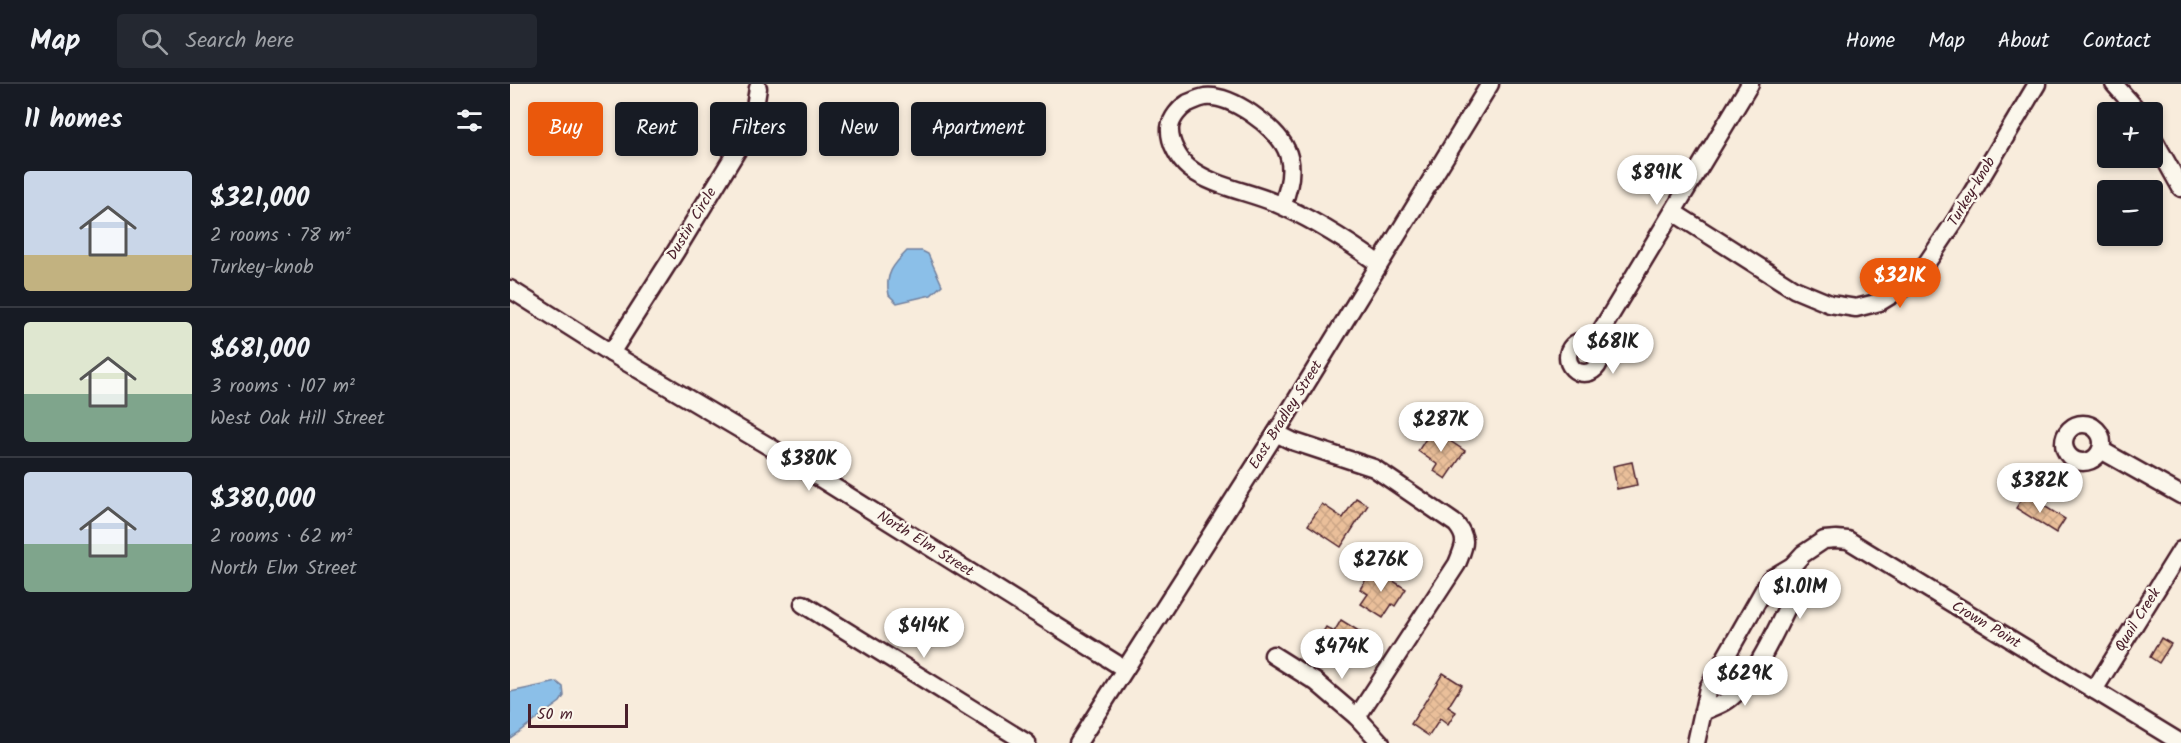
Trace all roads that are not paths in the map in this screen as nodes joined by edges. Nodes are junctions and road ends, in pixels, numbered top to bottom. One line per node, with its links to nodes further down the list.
1 (1490, 84): 11 (street, East Bradley Street)
2 (1750, 84): 10 (street)
3 (2037, 84): 10 (street, Turkey-knob)
4 (2114, 84): 6 (street)
5 (758, 88): 14 (street, Dustin Circle)
6 (2130, 102)
7 (2163, 156): 8 (street)
8 (2181, 188)
9 (1282, 206): 9 (street); 11 (street)
10 (1673, 212): 13 (street)
11 (1379, 264): 15 (street, East Bradley Street)
12 (510, 289): 14 (street, North Elm Street)
13 (1593, 344)
14 (611, 353): 22 (street, North Elm Street)
15 (1276, 433): 22 (street, East Bradley Street); 25 (street)
16 (2101, 450): 17 (street)
17 (2181, 495)
18 (2181, 550): 23 (street, Quail Creek)
19 (1792, 566): 23 (street, Crown Point); 24 (street, Crown Point); 24 (street)
20 (803, 604): 26 (street)
21 (1273, 655): 25 (street)
22 (1125, 669): 27 (street, East Bradley Street)
23 (2094, 690): 30 (street, Crown Point)
24 (1703, 712): 29 (street, Crown Point)
25 (1357, 717): 28 (street)
26 (1027, 743)
27 (1078, 743)
28 (1381, 743)
29 (1696, 743)
30 (2181, 743)

